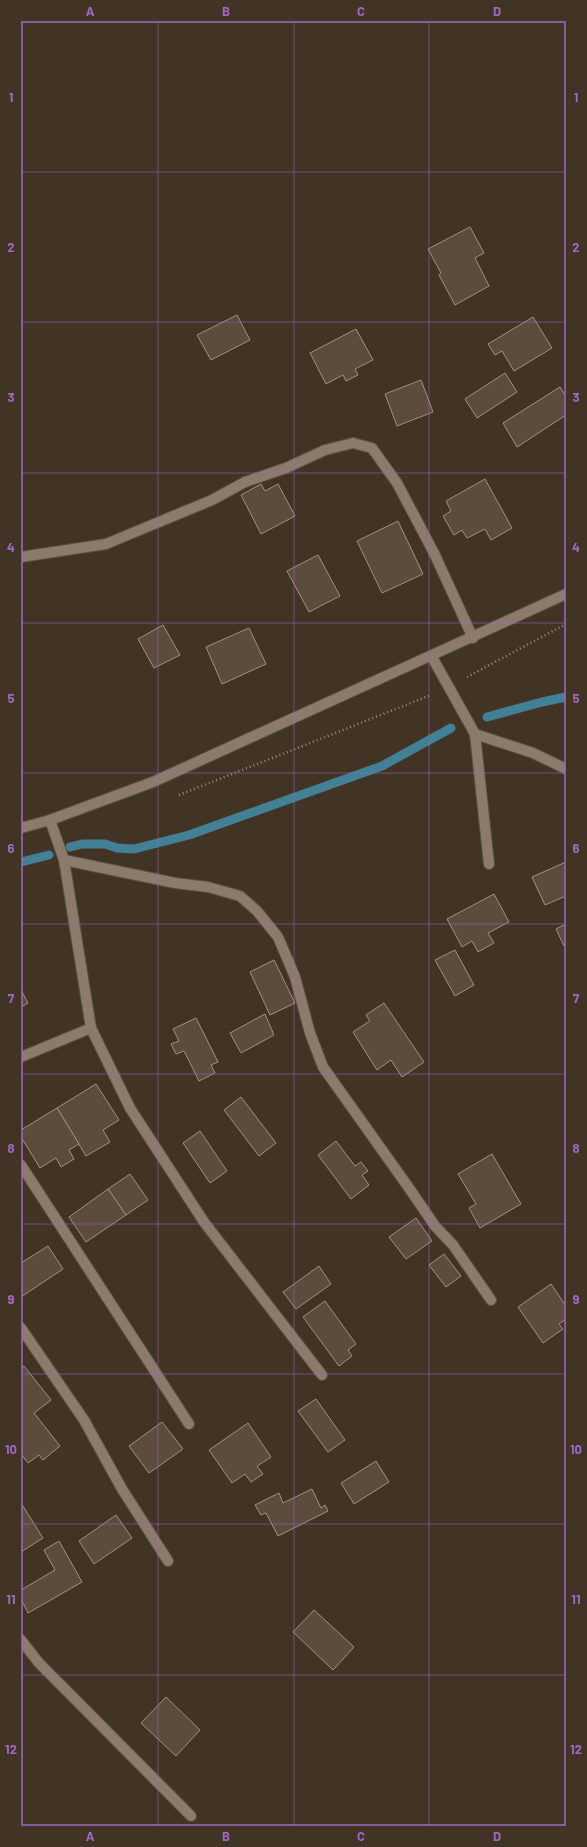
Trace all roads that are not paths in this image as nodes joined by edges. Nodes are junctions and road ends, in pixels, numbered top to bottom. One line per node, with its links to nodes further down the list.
1 (21, 557): 3 (street)
2 (566, 594): 3 (street)
3 (473, 638): 4 (street)
4 (432, 657): 5 (street); 7 (street)
5 (476, 734): 6 (street); 10 (street)
6 (566, 769)
7 (50, 820): 8 (street); 9 (street)
8 (21, 828)
9 (64, 860): 11 (street); 14 (street)
10 (489, 864)
11 (91, 1028): 12 (street); 16 (street)
12 (21, 1057)
13 (21, 1165): 17 (street)
14 (492, 1300)
15 (21, 1328): 18 (street)
16 (322, 1375)
17 (189, 1424)
18 (168, 1561)
19 (21, 1640): 20 (street)
20 (191, 1816)

